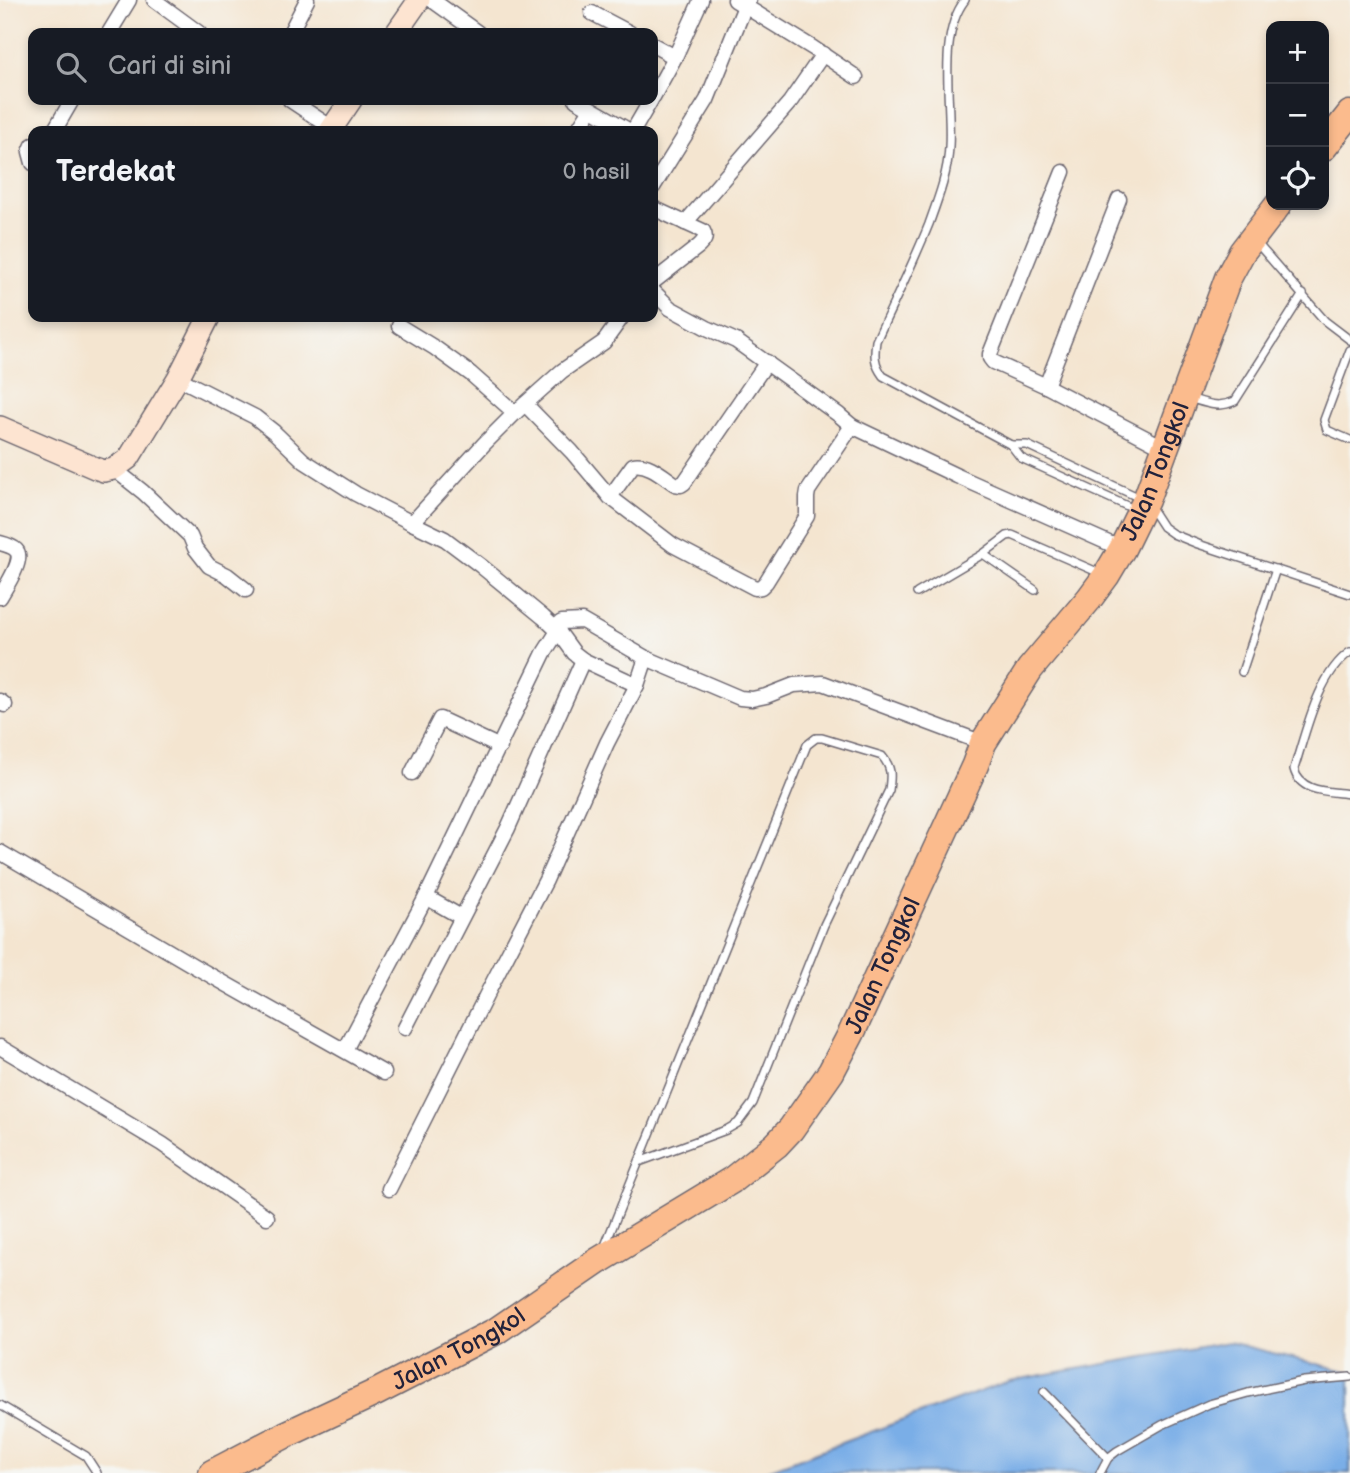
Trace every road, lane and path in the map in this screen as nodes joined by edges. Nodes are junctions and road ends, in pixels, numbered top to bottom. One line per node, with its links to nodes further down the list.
1 (129, 0): 10 (street)
2 (154, 0): 11 (street)
3 (307, 0): 12 (street)
4 (419, 0): 13 (street)
5 (432, 0): 14 (street)
6 (701, 0): 18 (street)
7 (965, 0): 58 (lane)
8 (743, 2): 17 (street); 36 (street)
9 (592, 13): 15 (street)
10 (112, 28)
11 (192, 28)
12 (293, 28)
13 (399, 28)
14 (471, 28)
15 (620, 28)
16 (658, 48): 18 (street)
17 (823, 54): 19 (street); 40 (street)
18 (675, 57): 20 (street)
19 (856, 77)
20 (658, 87)
21 (69, 105): 28 (street)
22 (297, 105): 29 (street)
23 (348, 105): 30 (street)
24 (585, 105): 26 (street)
25 (648, 105): 33 (street)
26 (592, 109): 31 (street); 32 (street)
27 (1350, 114): 34 (highway)
28 (57, 126)
29 (326, 126)
30 (334, 126)
31 (580, 126)
32 (623, 126)
33 (635, 126)
34 (1329, 141)
35 (1063, 172): 52 (street)
36 (658, 179)
37 (1119, 199): 52 (street)
38 (658, 210): 40 (street)
39 (1274, 210): 41 (highway, Jalan Tongkol)
40 (685, 223): 42 (street)
41 (1252, 238): 43 (lane); 53 (highway, Jalan Tongkol)
42 (658, 278)
43 (1303, 294): 48 (lane); 53 (lane)
44 (658, 296): 50 (street)
45 (206, 322): 51 (street)
46 (618, 322): 54 (street)
47 (399, 326): 54 (street)
48 (1350, 340)
49 (1350, 351): 57 (lane)
50 (767, 362): 55 (street); 61 (street)
51 (178, 378): 60 (street); 63 (street)
52 (1046, 386): 59 (street)
53 (1184, 396): 59 (highway, Jalan Tongkol)
54 (520, 409): 61 (street); 63 (street)
55 (852, 426): 61 (street); 65 (street)
56 (0, 427): 60 (street)
57 (1350, 440)
58 (1011, 445): 62 (lane); 62 (lane)
59 (1165, 448): 62 (highway, Jalan Tongkol)
60 (114, 469): 69 (street)
61 (610, 497)
62 (1146, 508): 65 (highway, Jalan Tongkol); 67 (lane)
63 (412, 523): 74 (street)
64 (0, 543): 73 (street)
65 (1122, 549): 68 (highway, Jalan Tongkol)
66 (983, 554): 68 (lane); 70 (lane); 71 (lane)
67 (1276, 569): 72 (lane); 78 (lane)
68 (1106, 576): 81 (highway, Jalan Tongkol)
69 (246, 590)
70 (1035, 590)
71 (917, 593)
72 (1350, 594)
73 (0, 597)
74 (560, 626): 76 (street); 77 (street); 80 (street)
75 (1350, 652): 83 (lane)
76 (646, 658): 79 (street); 81 (street)
77 (583, 660): 79 (street); 86 (street)
78 (1242, 673)
79 (637, 685): 92 (street)
80 (500, 747): 82 (street); 85 (street)
81 (980, 753): 94 (highway, Jalan Tongkol)
82 (412, 773)
83 (1350, 794)
84 (0, 852): 89 (street)
85 (426, 897): 86 (street); 89 (street)
86 (461, 918): 87 (street)
87 (405, 1028)
88 (0, 1047): 93 (street)
89 (345, 1050): 90 (street)
90 (384, 1073)
91 (639, 1163): 91 (lane); 94 (lane)
92 (389, 1189)
93 (267, 1217)
94 (598, 1261): 100 (highway, Jalan Tongkol)
95 (1350, 1377): 98 (lane)
96 (1045, 1392): 98 (lane)
97 (0, 1405): 99 (lane)
98 (1108, 1458): 101 (lane)
99 (97, 1473)
100 (212, 1473)
101 (1100, 1473)

